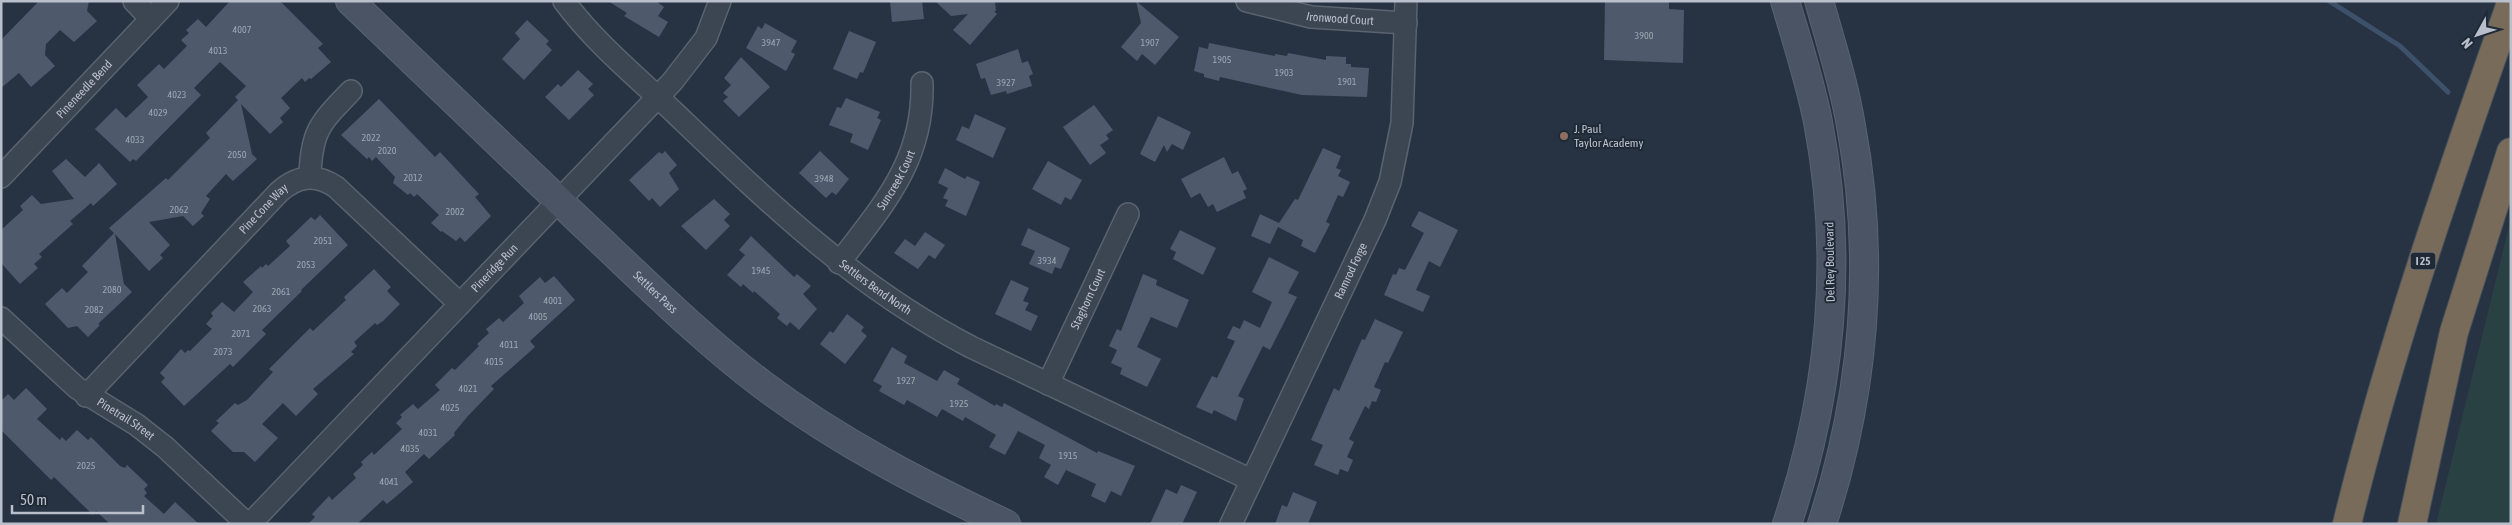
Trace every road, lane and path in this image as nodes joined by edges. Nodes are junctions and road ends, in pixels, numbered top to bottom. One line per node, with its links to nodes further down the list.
1 (134, 1): 11 (street)
2 (168, 1): 11 (street, Pineneedle Bend)
3 (350, 1): 19 (main road, Settlers Pass)
4 (564, 1): 15 (street, Settlers Bend North)
5 (720, 1): 15 (street, Pineridge Run)
6 (1247, 1): 12 (street, Ironwood Court)
7 (1406, 1): 12 (street, Ramrod Forge)
8 (1785, 1): 30 (main road, Del Rey Boulevard)
9 (1819, 1): 31 (main road)
10 (2511, 3): 32 (highway, I 25)
11 (151, 18): 17 (street, Pineneedle Bend)
12 (1406, 23): 26 (street, Ramrod Forge)
13 (922, 83): 21 (street, Suncreek Court)
14 (351, 91): 18 (street)
15 (657, 96): 19 (street, Pineridge Run); 21 (street, Settlers Bend North)
16 (2511, 152): 33 (highway)
17 (1, 177)
18 (310, 177): 22 (street); 25 (street, Pine Cone Way)
19 (558, 200): 22 (street, Pineridge Run); 28 (main road, Settlers Pass)
20 (1128, 214): 24 (street, Staghorn Court)
21 (839, 263): 24 (street, Settlers Bend North)
22 (460, 304): 27 (street, Pineridge Run)
23 (1, 318): 25 (street, Pinetrail Street)
24 (1048, 384): 26 (street, Settlers Bend North)
25 (86, 396): 27 (street, Pinetrail Street)
26 (1252, 480): 29 (street, Ramrod Forge)
27 (248, 524)
28 (1006, 524)
29 (1232, 524)
30 (1787, 524)
31 (1822, 524)
32 (2347, 524)
33 (2412, 524)

